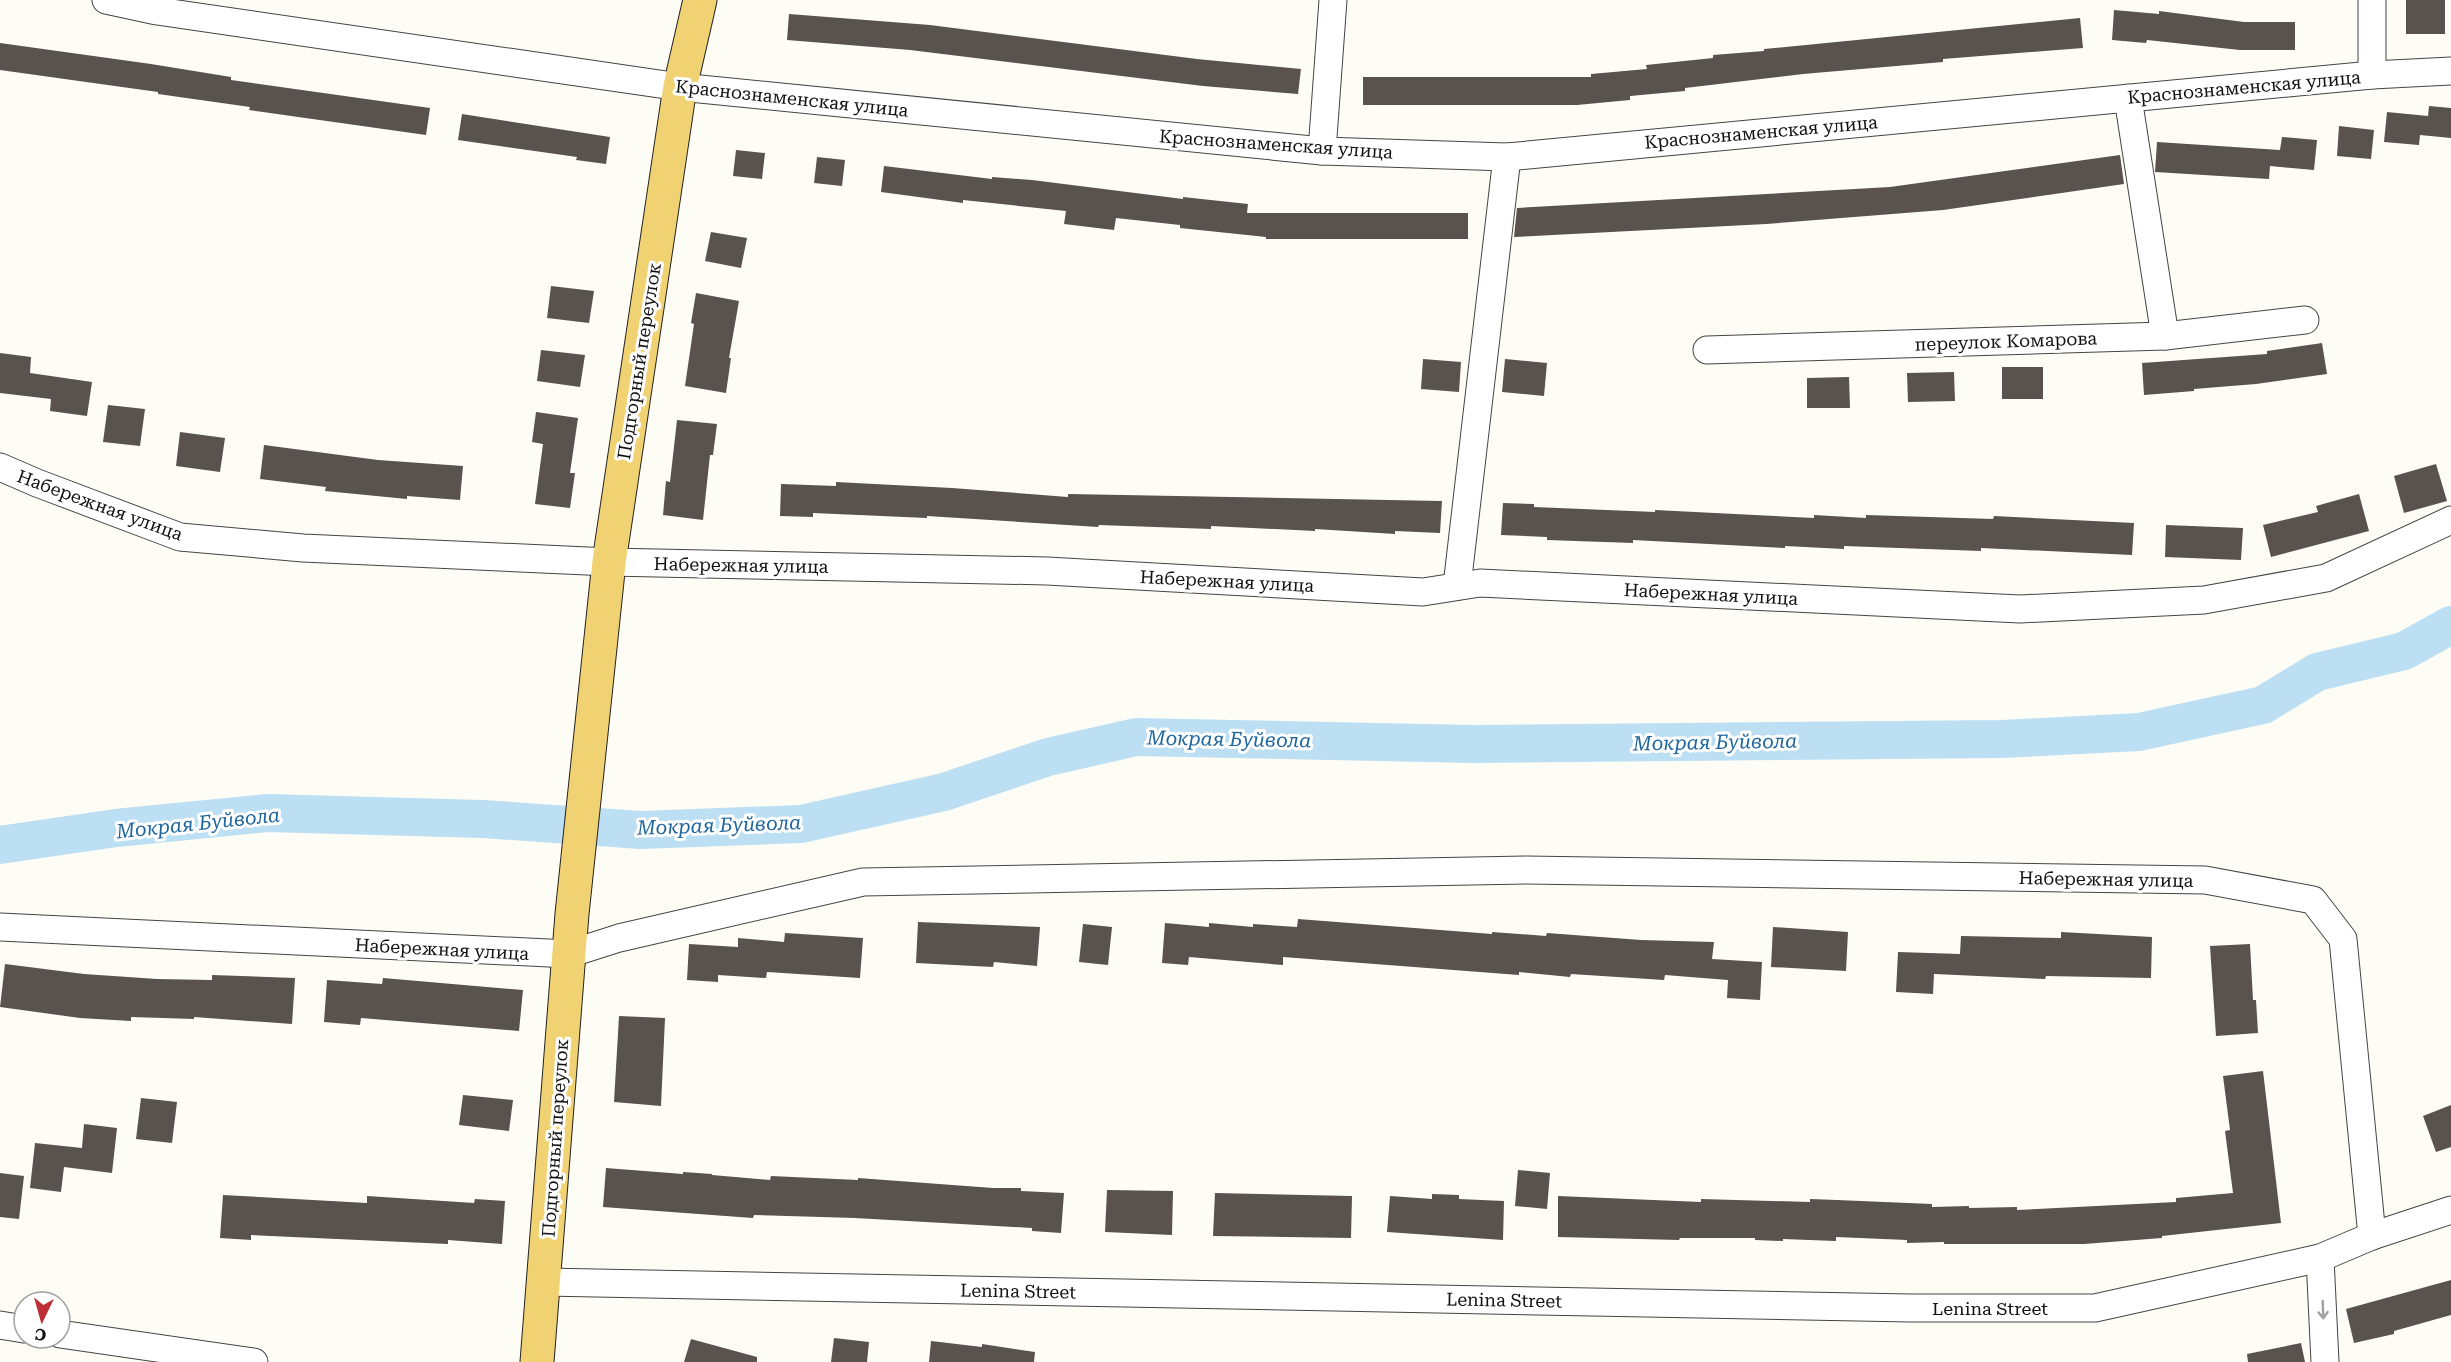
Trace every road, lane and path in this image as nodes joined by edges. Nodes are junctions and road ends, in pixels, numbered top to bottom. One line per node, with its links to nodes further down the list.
1 (106, 0): 7 (street, Краснознаменская улица)
2 (700, 0): 7 (main road, Подгорный переулок)
3 (1334, 0): 9 (street)
4 (2372, 0): 6 (street)
5 (2451, 71): 6 (street, Краснознаменская улица)
6 (2372, 75): 8 (street, Краснознаменская улица)
7 (680, 87): 9 (street, Краснознаменская улица); 16 (main road, Подгорный переулок)
8 (2128, 98): 10 (street, Краснознаменская улица); 12 (street)
9 (1322, 151): 10 (street, Краснознаменская улица)
10 (1507, 157): 17 (street)
11 (2305, 320): 12 (street, переулок Комарова)
12 (2165, 336): 13 (street, переулок Комарова)
13 (1707, 350)
14 (0, 467): 16 (street, Набережная улица)
15 (2451, 520): 17 (street, Набережная улица)
16 (609, 562): 17 (street, Набережная улица); 19 (main road, Подгорный переулок)
17 (1457, 586)
18 (0, 927): 19 (street, Набережная улица)
19 (569, 954): 21 (street, Набережная улица); 23 (main road, Подгорный переулок)
20 (2451, 1210): 21 (street, Lenina Street)
21 (2372, 1236): 22 (street, Lenina Street)
22 (2320, 1258): 23 (street, Lenina Street); 27 (street, one-way to 27)
23 (544, 1281): 26 (main road, Подгорный переулок)
24 (72, 1336): 25 (street)
25 (254, 1362)
26 (537, 1362)
27 (2325, 1362)

